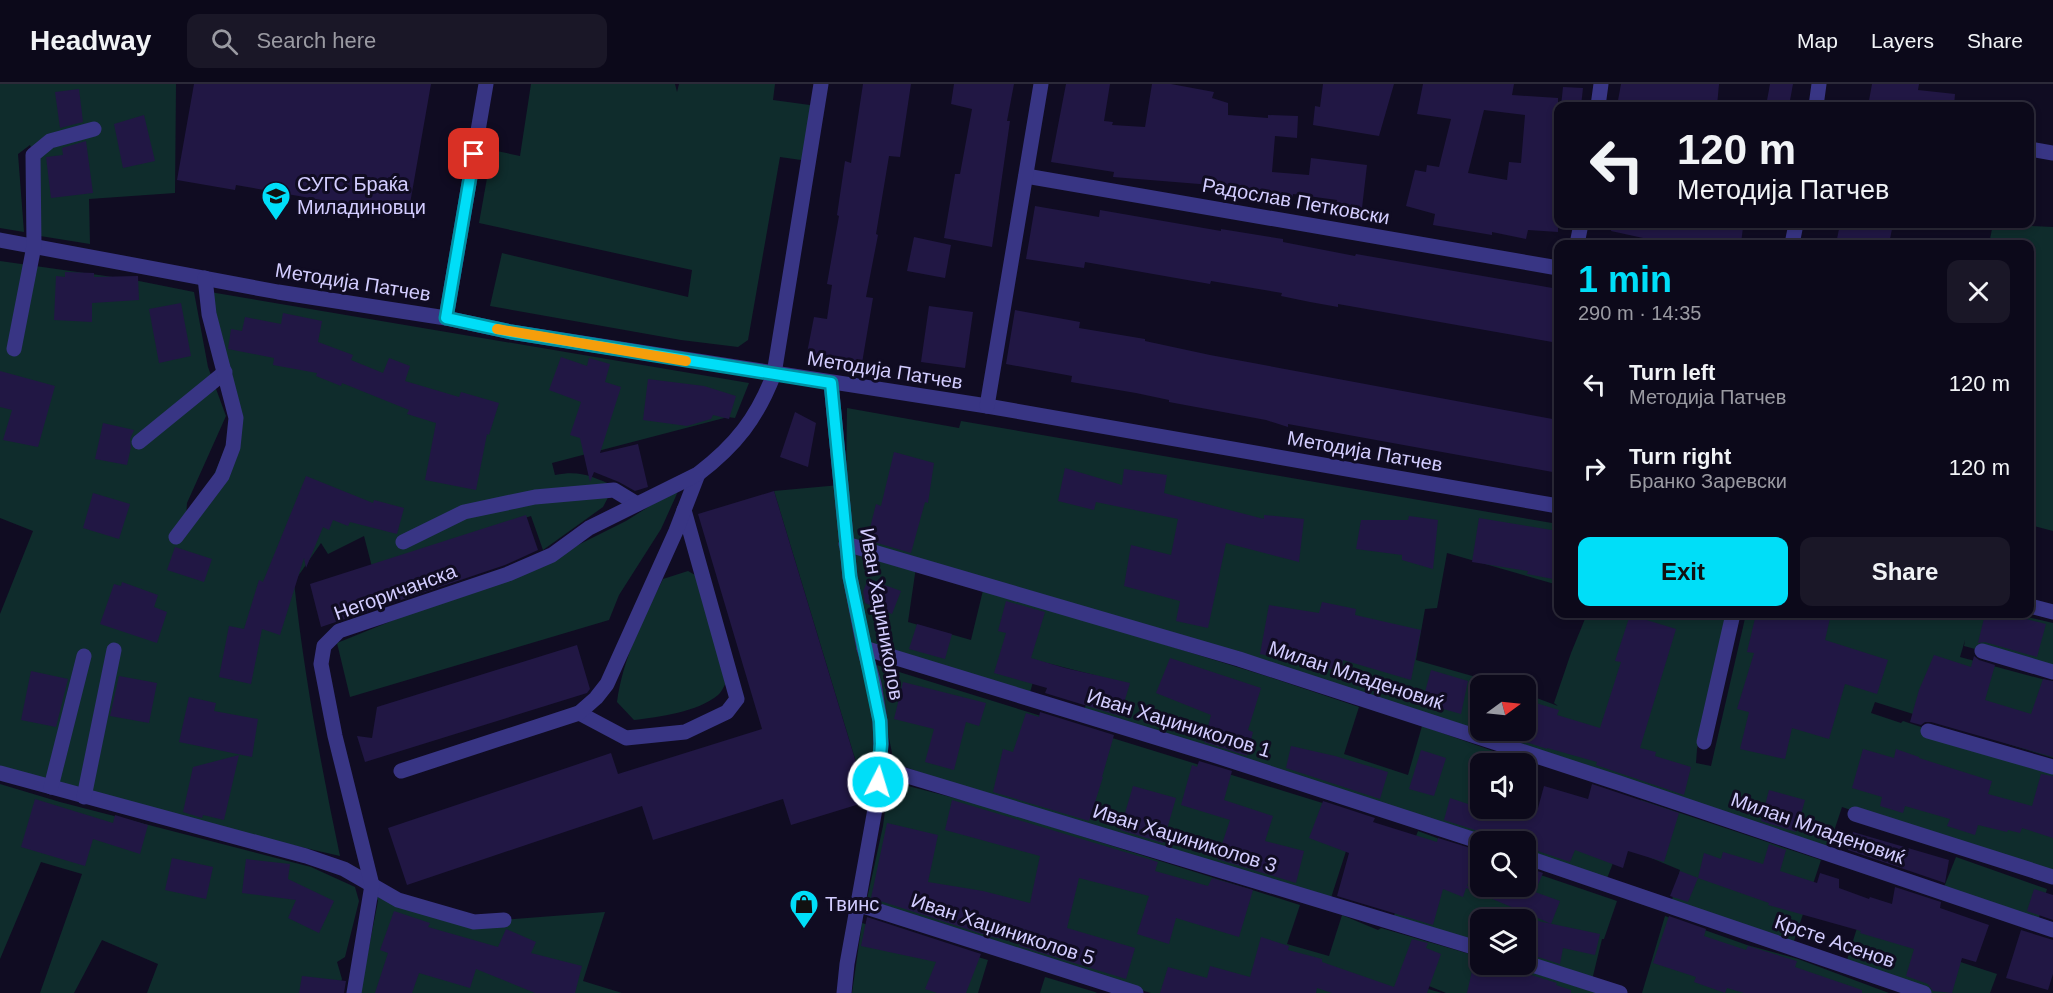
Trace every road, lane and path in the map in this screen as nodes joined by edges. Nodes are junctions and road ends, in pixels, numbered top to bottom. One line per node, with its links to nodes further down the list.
1 (486, 84): 16 (street)
2 (821, 84): 19 (street)
3 (1041, 84): 11 (street)
4 (1601, 84): 6 (street)
5 (1820, 84): 7 (street)
6 (1599, 102)
7 (1817, 102)
8 (94, 129): 13 (street)
9 (2034, 150): 10 (street)
10 (2053, 153)
11 (1026, 176): 14 (street, Радослав Петковски); 21 (street)
12 (0, 240): 13 (street, Методија Патчев)
13 (34, 246): 15 (street, Методија Патчев); 17 (street)
14 (1554, 267)
15 (205, 278): 16 (street, Методија Патчев); 18 (street)
16 (446, 318): 19 (street, Методија Патчев)
17 (14, 349)
18 (225, 372): 22 (street); 27 (street)
19 (774, 374): 20 (street, Методија Патчев); 23 (street, Негоричанска)
20 (831, 383): 21 (street, Методија Патчев); 29 (street, Иван Хаџиниколов)
21 (987, 406): 25 (street, Методија Патчев)
22 (139, 442)
23 (698, 474): 24 (street, Негоричанска); 26 (street)
24 (637, 504): 28 (street); 51 (street, Негоричанска)
25 (1554, 505)
26 (684, 510): 38 (street); 38 (street)
27 (176, 537)
28 (403, 542)
29 (846, 544): 33 (street, Иван Хаџиниколов); 54 (street, Милан Младеновиќ)
30 (2034, 607): 31 (street)
31 (2053, 612)
32 (1732, 618): 40 (street)
33 (864, 648): 41 (street, Иван Хаџиниколов); 48 (street, Иван Хаџиниколов 1)
34 (114, 650): 46 (street)
35 (1982, 651): 37 (street)
36 (84, 656): 45 (street)
37 (2053, 672)
38 (579, 713): 43 (street)
39 (1928, 731): 42 (street)
40 (1704, 742)
41 (878, 767): 52 (street, Иван Хаџиниколов); 55 (street, Иван Хаџиниколов 3)
42 (2053, 767)
43 (400, 771)
44 (0, 773): 45 (street)
45 (51, 787): 46 (street)
46 (84, 796): 51 (street)
47 (1855, 814): 50 (street)
48 (1470, 838)
49 (1536, 860): 61 (street, Крсте Асенов)
50 (2053, 877)
51 (372, 885): 53 (street); 57 (street, Негоричанска)
52 (857, 904): 58 (street, Иван Хаџиниколов); 59 (street, Иван Хаџиниколов 5)
53 (504, 920)
54 (2053, 930)
55 (1470, 946)
56 (1536, 966): 60 (street)
57 (354, 993)
58 (844, 993)
59 (1136, 993)
60 (1620, 993)
61 (1924, 993)

